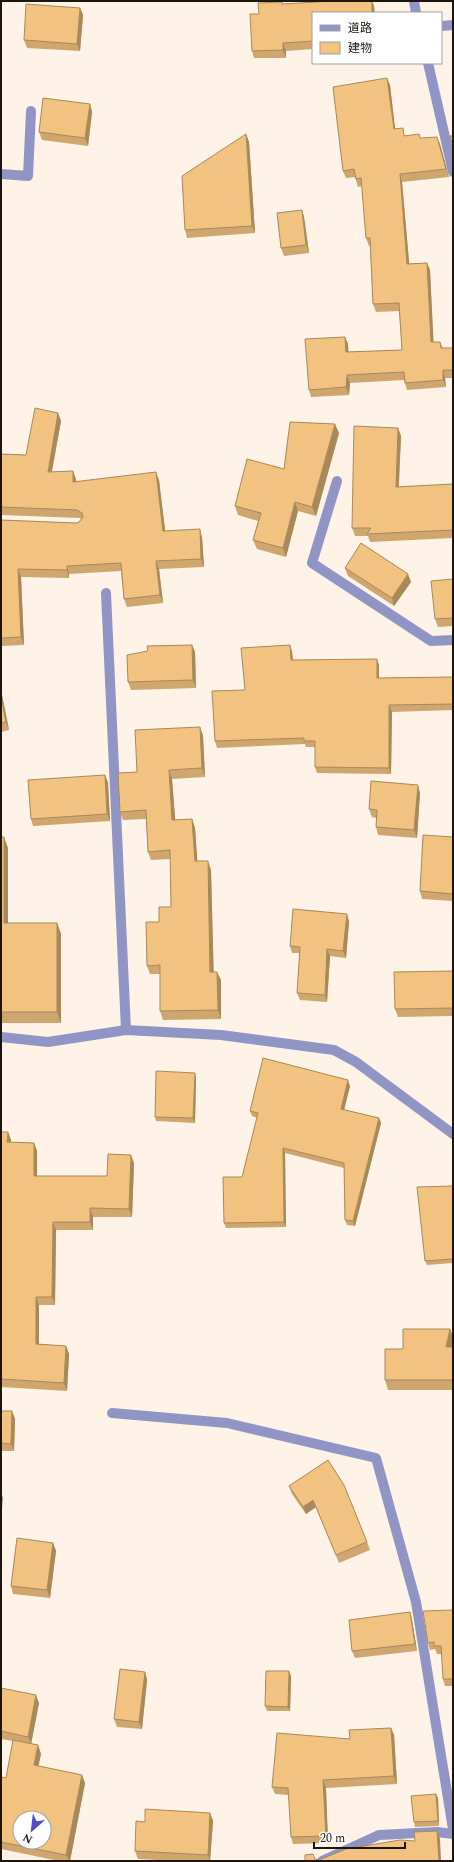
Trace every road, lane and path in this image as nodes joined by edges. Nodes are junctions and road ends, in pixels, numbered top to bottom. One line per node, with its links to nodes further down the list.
1 (414, 1): 2 (street)
2 (416, 12)
3 (453, 25): 4 (street)
4 (442, 26)
5 (428, 64): 7 (street)
6 (31, 111): 8 (street)
7 (453, 172)
8 (1, 174)
9 (337, 481): 11 (street)
10 (106, 593): 12 (street)
11 (453, 640)
12 (126, 1030): 13 (street); 14 (street)
13 (1, 1037)
14 (453, 1134)
15 (112, 1413): 16 (street)
16 (453, 1829)
17 (453, 1834): 18 (street)
18 (322, 1861)

